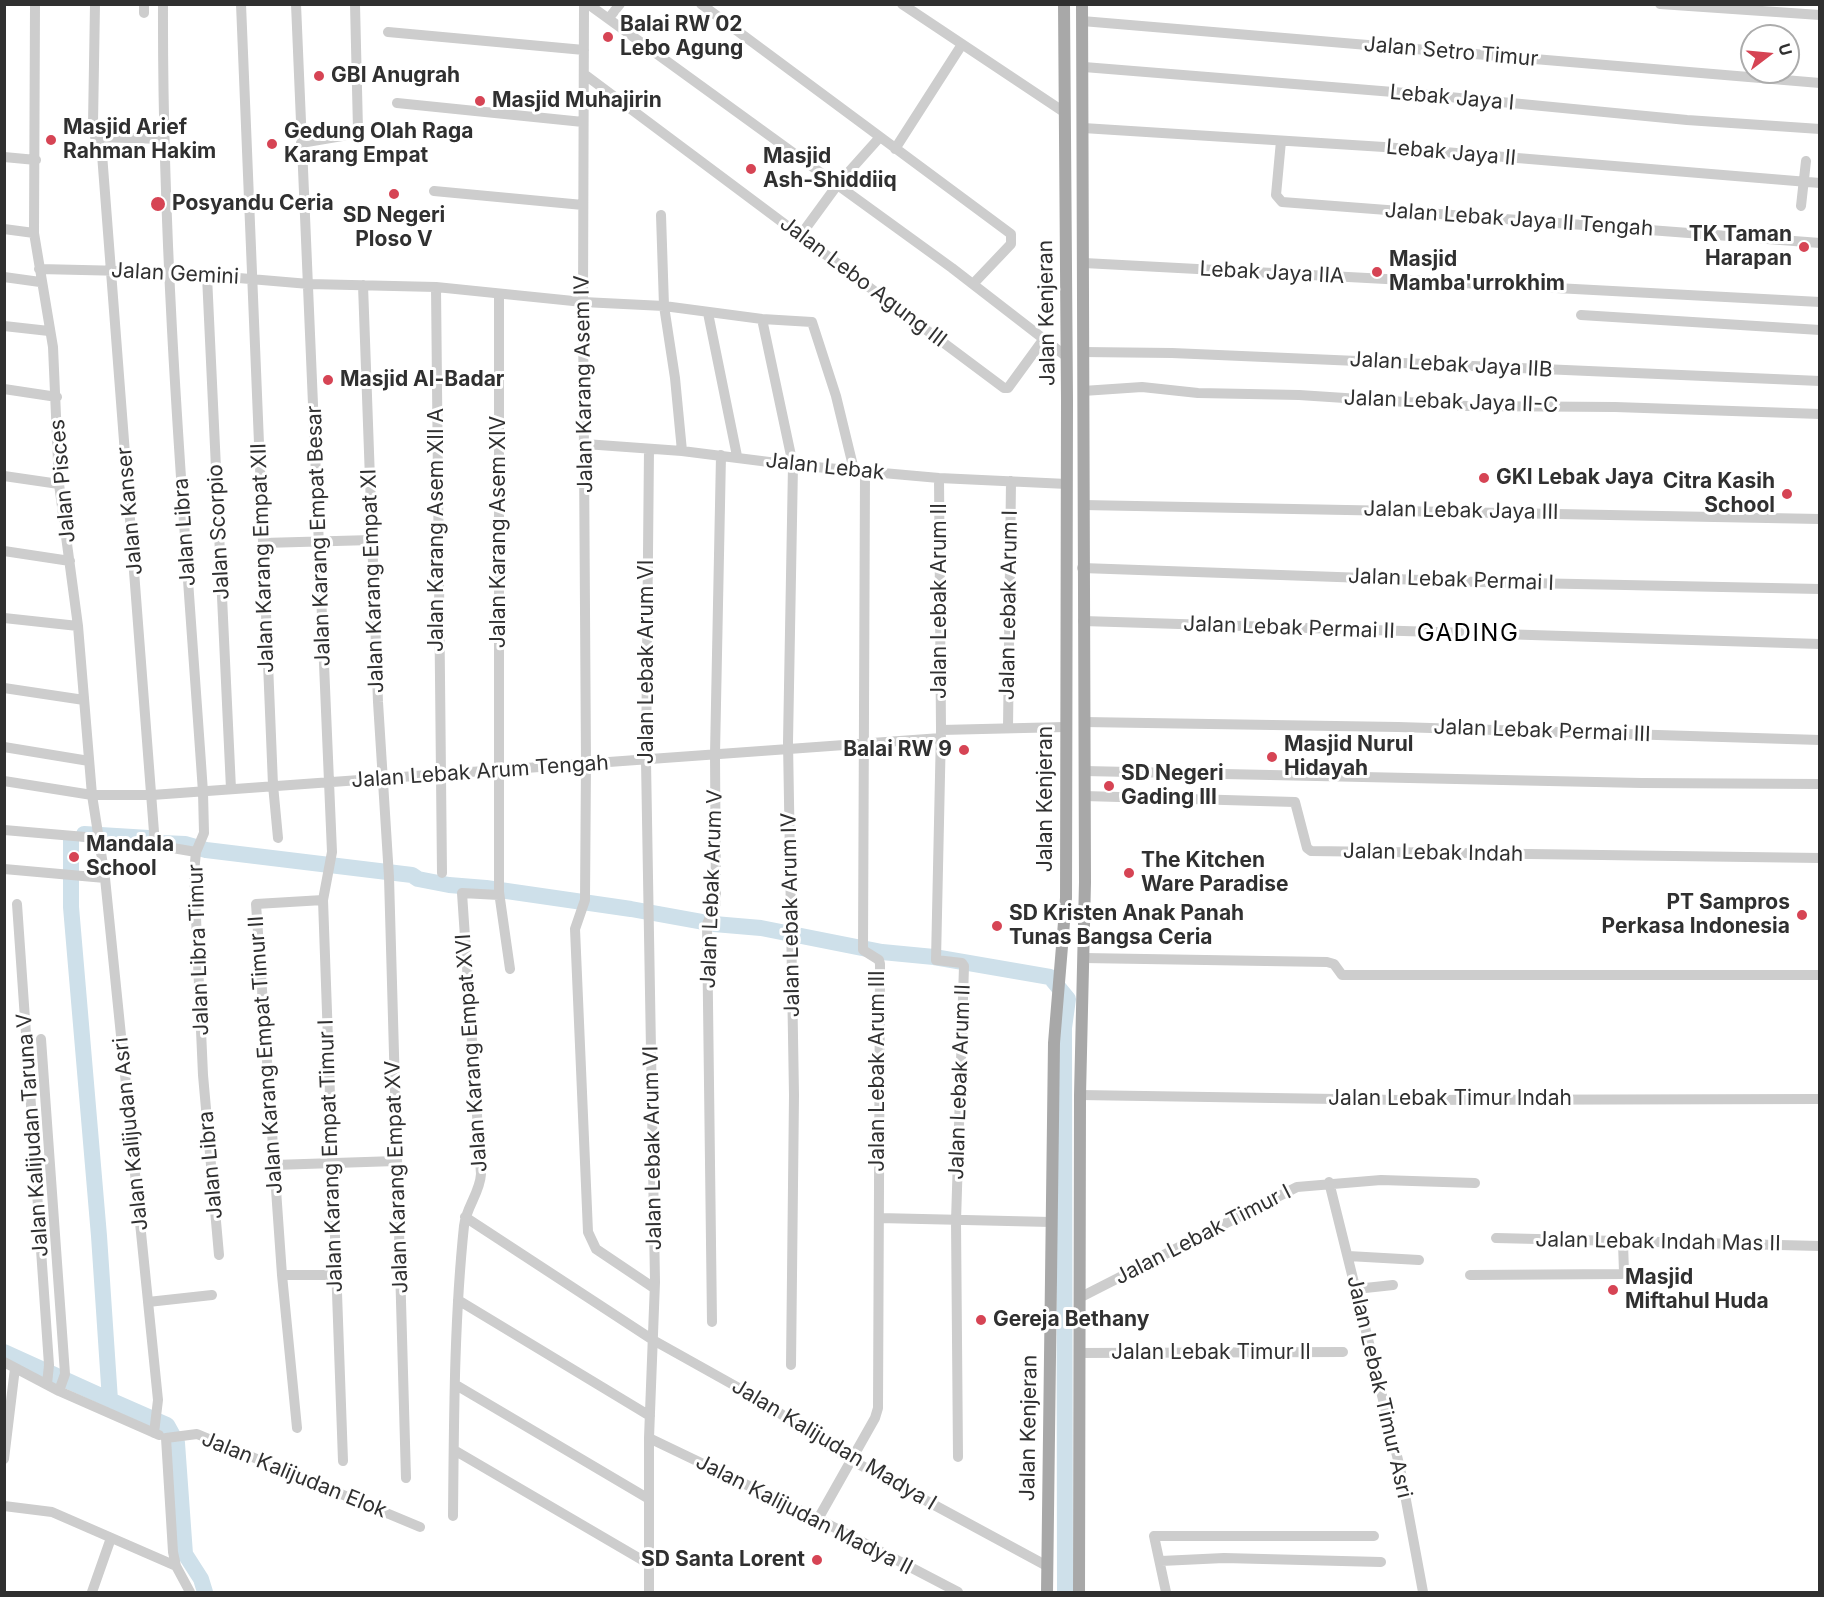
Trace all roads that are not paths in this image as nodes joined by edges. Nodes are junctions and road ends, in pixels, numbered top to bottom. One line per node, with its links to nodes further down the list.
1 (35, 4): 35 (street, Jalan Pisces)
2 (95, 4): 28 (street, Jalan Kanser)
3 (164, 4): 30 (street, Jalan Libra)
4 (242, 4): 54 (street, Jalan Karang Empat XII)
5 (296, 4): 32 (street, Jalan Karang Empat Besar)
6 (355, 4): 32 (street)
7 (586, 4): 15 (street); 19 (street, Jalan Karang Asem IV)
8 (620, 4): 15 (street)
9 (701, 4): 29 (street)
10 (902, 4): 18 (street)
11 (1064, 4): 24 (main road, Jalan Kenjeran)
12 (1082, 4): 16 (main road, Jalan Kenjeran)
13 (1660, 4): 14 (street)
14 (1820, 15)
15 (609, 18): 39 (street)
16 (1082, 21): 20 (main road, Jalan Kenjeran); 22 (street, Jalan Setro Timur)
17 (388, 32): 19 (street)
18 (961, 46): 24 (street); 33 (street)
19 (584, 50): 21 (street, Jalan Karang Asem IV)
20 (1084, 67): 26 (main road, Jalan Kenjeran); 27 (street, Lebak Jaya I)
21 (584, 74): 25 (street, Jalan Karang Asem IV); 46 (street, Jalan Lebo Agung III)
22 (1820, 83)
23 (397, 103): 25 (street)
24 (1064, 112): 72 (main road, Jalan Kenjeran)
25 (583, 122): 41 (street, Jalan Karang Asem IV)
26 (1083, 128): 31 (street, Lebak Jaya II); 48 (main road, Jalan Kenjeran)
27 (1820, 129)
28 (95, 137): 30 (street); 50 (street, Jalan Kanser)
29 (880, 137): 33 (street); 39 (street)
30 (163, 140): 51 (street, Jalan Libra)
31 (1281, 141): 37 (street, Lebak Jaya II); 47 (street, Jalan Lebak Jaya II Tengah)
32 (301, 143): 56 (street, Jalan Karang Empat Besar)
33 (895, 149): 57 (street)
34 (4, 157): 35 (street)
35 (36, 160): 45 (street, Jalan Pisces)
36 (1806, 161): 37 (street)
37 (1803, 182): 38 (street, Lebak Jaya II); 42 (street)
38 (1820, 183)
39 (838, 184): 46 (street); 57 (street)
40 (434, 191): 41 (street)
41 (583, 205): 61 (street, Jalan Karang Asem IV)
42 (1801, 207)
43 (661, 215): 63 (street)
44 (4, 230): 45 (street)
45 (34, 233): 49 (street, Jalan Pisces)
46 (800, 236): 70 (street, Jalan Lebo Agung III)
47 (1820, 243)
48 (1083, 263): 62 (street, Lebak Jaya IIA); 71 (main road, Jalan Kenjeran)
49 (39, 269): 50 (street, Jalan Gemini); 55 (street, Jalan Pisces)
50 (111, 270): 51 (street, Jalan Gemini); 132 (street, Jalan Kanser)
51 (168, 272): 52 (street, Jalan Gemini); 130 (street, Jalan Libra)
52 (207, 276): 54 (street, Jalan Gemini); 129 (street, Jalan Scorpio)
53 (4, 277): 55 (street)
54 (251, 278): 56 (street, Jalan Gemini); 94 (street, Jalan Karang Empat XII)
55 (40, 282): 69 (street, Jalan Pisces)
56 (309, 284): 58 (street); 93 (street, Jalan Karang Empat Besar)
57 (973, 284): 70 (street)
58 (363, 285): 59 (street); 92 (street, Jalan Karang Empat XI)
59 (436, 287): 60 (street); 123 (street, Jalan Karang Asem XII A)
60 (500, 294): 61 (street); 121 (street, Jalan Karang Asem XIV)
61 (583, 302): 63 (street); 78 (street, Jalan Karang Asem IV)
62 (1820, 302)
63 (664, 306): 64 (street); 80 (street)
64 (708, 313): 66 (street); 82 (street)
65 (1581, 315): 68 (street)
66 (762, 319): 83 (street, Jalan Lebak Arum IV); 84 (street, Jalan Lebak Arum III)
67 (4, 326): 69 (street)
68 (1820, 330)
69 (49, 331): 76 (street, Jalan Pisces)
70 (1043, 340): 72 (street)
71 (1083, 352): 73 (street, Jalan Lebak Jaya IIB); 75 (main road, Jalan Kenjeran)
72 (1067, 357): 89 (main road, Jalan Kenjeran)
73 (1820, 381)
74 (4, 389): 76 (street)
75 (1083, 391): 77 (street, Jalan Lebak Jaya II-C); 90 (main road, Jalan Kenjeran)
76 (57, 397): 88 (street, Jalan Pisces)
77 (1820, 414)
78 (585, 444): 79 (street, Jalan Lebak); 120 (street, Jalan Karang Asem IV)
79 (649, 449): 80 (street, Jalan Lebak); 119 (street, Jalan Lebak Arum VI)
80 (682, 451): 81 (street, Jalan Lebak)
81 (721, 455): 82 (street, Jalan Lebak); 117 (street, Jalan Lebak Arum V)
82 (737, 456): 83 (street, Jalan Lebak)
83 (793, 465): 84 (street, Jalan Lebak); 116 (street, Jalan Lebak Arum IV)
84 (859, 471): 86 (street, Jalan Lebak); 114 (street, Jalan Lebak Arum III)
85 (4, 476): 88 (street)
86 (939, 478): 87 (street, Jalan Lebak); 112 (street, Jalan Lebak Arum II)
87 (1011, 481): 89 (street, Jalan Lebak); 111 (street, Jalan Lebak Arum I)
88 (59, 484): 96 (street, Jalan Pisces)
89 (1067, 484): 103 (main road, Jalan Kenjeran)
90 (1083, 505): 91 (street, Jalan Lebak Jaya III); 97 (main road, Jalan Kenjeran)
91 (1820, 519)
92 (372, 540): 93 (street); 124 (street, Jalan Karang Empat XI)
93 (320, 541): 94 (street); 126 (street, Jalan Karang Empat Besar)
94 (263, 543): 128 (street, Jalan Karang Empat XII)
95 (4, 551): 96 (street)
96 (70, 561): 101 (street, Jalan Pisces)
97 (1082, 568): 98 (street, Jalan Lebak Permai I); 100 (main road, Jalan Kenjeran)
98 (1820, 589)
99 (4, 618): 101 (street)
100 (1083, 621): 102 (street, Jalan Lebak Permai II); 104 (main road, Jalan Kenjeran)
101 (78, 626): 108 (street, Jalan Pisces)
102 (1820, 644)
103 (1066, 646): 104 (main road); 106 (main road, Jalan Kenjeran)
104 (1083, 646): 105 (main road, Jalan Kenjeran)
105 (1083, 669): 106 (main road); 109 (main road, Jalan Kenjeran)
106 (1066, 670): 110 (main road, Jalan Kenjeran)
107 (4, 688): 108 (street)
108 (84, 700): 118 (street, Jalan Pisces)
109 (1084, 722): 113 (street, Jalan Lebak Permai III); 122 (main road, Jalan Kenjeran)
110 (1065, 727): 111 (street, Jalan Lebak Arum Tengah); 162 (main road, Jalan Kenjeran)
111 (1008, 728): 112 (street, Jalan Lebak Arum Tengah)
112 (941, 734): 114 (street, Jalan Lebak Arum Tengah); 161 (street, Jalan Lebak Arum II)
113 (1820, 740)
114 (863, 742): 116 (street, Jalan Lebak Arum Tengah); 160 (street, Jalan Lebak Arum III)
115 (4, 747): 118 (street)
116 (789, 749): 117 (street, Jalan Lebak Arum Tengah); 184 (street, Jalan Lebak Arum IV)
117 (715, 754): 119 (street, Jalan Lebak Arum Tengah); 179 (street, Jalan Lebak Arum V)
118 (89, 760): 131 (street, Jalan Pisces)
119 (646, 761): 120 (street, Jalan Lebak Arum Tengah); 173 (street, Jalan Lebak Arum VI)
120 (586, 763): 121 (street, Jalan Lebak Arum Tengah); 173 (street, Jalan Lebak Arum VI)
121 (499, 771): 123 (street, Jalan Lebak Arum Tengah); 144 (street)
122 (1084, 771): 127 (street); 133 (main road, Jalan Kenjeran)
123 (439, 774): 124 (street, Jalan Lebak Arum Tengah); 142 (street, Jalan Karang Asem XII A)
124 (381, 779): 126 (street, Jalan Lebak Arum Tengah); 141 (street, Jalan Karang Empat XI)
125 (4, 781): 131 (street, Jalan Lebak Arum Tengah)
126 (329, 783): 128 (street, Jalan Lebak Arum Tengah); 139 (street, Jalan Karang Empat Besar)
127 (1820, 784)
128 (273, 785): 129 (street, Jalan Lebak Arum Tengah); 136 (street, Jalan Karang Empat XII)
129 (231, 789): 130 (street, Jalan Lebak Arum Tengah)
130 (203, 792): 132 (street, Jalan Lebak Arum Tengah); 137 (street, Jalan Libra Timur)
131 (92, 795): 132 (street, Jalan Lebak Arum Tengah); 135 (street, Jalan Pisces)
132 (152, 795): 137 (street, Jalan Kanser)
133 (1084, 796): 138 (street, Jalan Lebak Indah); 147 (main road, Jalan Kenjeran)
134 (4, 830): 135 (street)
135 (97, 835): 143 (street, Jalan Kalijudan Asri)
136 (278, 838)
137 (198, 848): 151 (street, Jalan Libra Timur)
138 (1820, 858)
139 (331, 861): 145 (street, Jalan Karang Empat Timur I)
140 (4, 869): 143 (street)
141 (388, 872): 154 (street, Jalan Karang Empat XV)
142 (442, 873)
143 (105, 878): 178 (street, Jalan Kalijudan Asri)
144 (499, 891): 148 (street); 159 (street, Jalan Karang Empat XVI)
145 (322, 900): 155 (street, Jalan Karang Empat Timur I); 156 (street, Jalan Karang Empat Timur II)
146 (17, 904): 186 (street, Jalan Kalijudan Taruna V)
147 (1084, 958): 149 (street); 152 (main road, Jalan Kenjeran)
148 (510, 969)
149 (1820, 975)
150 (40, 1039): 188 (street)
151 (203, 1075): 166 (street, Jalan Libra)
152 (1080, 1095): 153 (street, Jalan Lebak Timur Indah); 176 (main road, Jalan Kenjeran)
153 (1820, 1099)
154 (396, 1161): 155 (street); 199 (street, Jalan Karang Empat XV)
155 (330, 1163): 156 (street); 170 (street, Jalan Karang Empat Timur I)
156 (274, 1165): 169 (street, Jalan Karang Empat Timur II)
157 (1329, 1182): 158 (street, Jalan Lebak Timur I); 167 (street, Jalan Lebak Timur Asri); 176 (street, Jalan Lebak Timur I)
158 (1475, 1183)
159 (465, 1217): 177 (street, Jalan Karang Empat XVI); 180 (street, Jalan Kalijudan Madya I)
160 (879, 1218): 161 (street); 197 (street, Jalan Lebak Arum III)
161 (956, 1221): 162 (street); 195 (street, Jalan Lebak Arum II)
162 (1051, 1222): 211 (main road, Jalan Kenjeran)
163 (1496, 1238): 164 (street, Jalan Lebak Indah Mas II)
164 (1623, 1243): 165 (street, Jalan Lebak Indah Mas II); 171 (street)
165 (1820, 1246)
166 (219, 1255)
167 (1347, 1256): 168 (street); 174 (street, Jalan Lebak Timur Asri)
168 (1419, 1260)
169 (282, 1275): 170 (street); 191 (street, Jalan Karang Empat Timur II)
170 (334, 1275): 198 (street, Jalan Karang Empat Timur I)
171 (1470, 1275)
172 (1393, 1285): 174 (street)
173 (654, 1288): 180 (street)
174 (1356, 1289): 219 (street, Jalan Lebak Timur Asri)
175 (212, 1295): 178 (street)
176 (1079, 1298): 182 (main road, Jalan Kenjeran)
177 (458, 1300): 187 (street, Jalan Karang Empat XVI); 189 (street)
178 (148, 1302): 190 (street, Jalan Kalijudan Asri)
179 (712, 1322)
180 (653, 1340): 189 (street); 197 (street, Jalan Kalijudan Madya I)
181 (1343, 1352): 182 (street, Jalan Lebak Timur II)
182 (1079, 1353): 217 (main road, Jalan Kenjeran)
183 (4, 1362): 185 (street)
184 (790, 1365)
185 (15, 1368): 186 (street); 196 (street)
186 (47, 1381): 188 (street)
187 (456, 1385): 194 (street, Jalan Karang Empat XVI); 200 (street)
188 (60, 1389): 190 (street)
189 (650, 1416): 193 (street)
190 (156, 1424): 192 (street)
191 (297, 1428)
192 (169, 1438): 204 (street, Jalan Kalijudan Elok); 210 (street)
193 (650, 1438): 200 (street); 203 (street, Jalan Kalijudan Madya II)
194 (454, 1450): 202 (street, Jalan Karang Empat XVI); 209 (street)
195 (958, 1457)
196 (4, 1459)
197 (851, 1460): 203 (street, Jalan Lebak Arum III); 211 (street, Jalan Kalijudan Madya I)
198 (343, 1461)
199 (406, 1478)
200 (649, 1499): 209 (street)
201 (4, 1506): 206 (street)
202 (453, 1516)
203 (818, 1519): 215 (street, Jalan Kalijudan Madya II)
204 (420, 1527)
205 (1374, 1536): 207 (street)
206 (111, 1538): 210 (street); 212 (street)
207 (1161, 1560): 208 (street); 218 (street)
208 (1381, 1562)
209 (649, 1564): 214 (street)
210 (176, 1566): 213 (street)
211 (1047, 1566): 216 (main road, Jalan Kenjeran)
212 (92, 1593)
213 (190, 1593)
214 (649, 1593)
215 (958, 1593)
216 (1047, 1593)
217 (1079, 1593)
218 (1166, 1593)
219 (1423, 1593)

